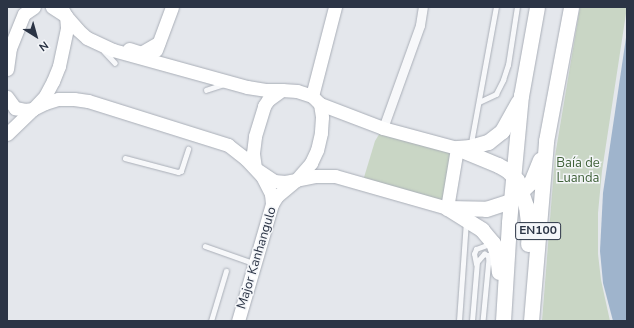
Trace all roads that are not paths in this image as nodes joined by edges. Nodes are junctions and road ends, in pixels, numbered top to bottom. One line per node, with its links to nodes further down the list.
1 (52, 7): 10 (main road)
2 (172, 7): 13 (main road)
3 (335, 7): 22 (main road)
4 (424, 7): 25 (street)
5 (496, 7): 23 (lane)
6 (517, 7): 23 (lane)
7 (537, 7): 20 (main road, EN100)
8 (571, 7): 27 (main road, EN100)
9 (28, 9): 11 (main road); 16 (main road)
10 (66, 10): 12 (main road); 13 (main road); 24 (main road)
11 (7, 28)
12 (97, 43): 14 (main road); 15 (lane)
13 (158, 43): 14 (main road)
14 (153, 62): 17 (main road)
15 (115, 63)
16 (7, 69)
17 (230, 82): 18 (lane); 19 (main road)
18 (206, 90)
19 (282, 90): 22 (main road); 31 (main road)
20 (521, 96): 28 (main road, EN100); 32 (main road, EN100)
21 (7, 97): 24 (main road)
22 (316, 100): 25 (main road); 33 (main road)
23 (479, 102): 28 (lane)
24 (33, 109): 26 (main road); 31 (main road)
25 (383, 128): 28 (main road)
26 (7, 134)
27 (546, 141): 34 (main road); 50 (main road, EN100)
28 (464, 148): 32 (main road); 36 (main road)
29 (188, 149): 30 (lane)
30 (125, 158)
31 (255, 168): 33 (main road); 35 (main road)
32 (514, 176): 34 (main road, EN100)
33 (296, 180): 35 (main road, Major Kanhangulo); 36 (main road)
34 (516, 196): 36 (main road); 43 (main road, EN100); 49 (main road)
35 (272, 204): 40 (main road, Major Kanhangulo)
36 (447, 208): 37 (main road)
37 (466, 219): 38 (main road); 46 (lane)
38 (493, 243): 41 (lane); 43 (main road)
39 (205, 246): 40 (lane)
40 (255, 264): 45 (main road, Major Kanhangulo)
41 (477, 265): 47 (lane); 48 (lane)
42 (226, 271): 44 (lane)
43 (503, 318)
44 (211, 321)
45 (238, 321)
46 (459, 321)
47 (472, 321)
48 (482, 321)
49 (522, 321)
50 (531, 321)

